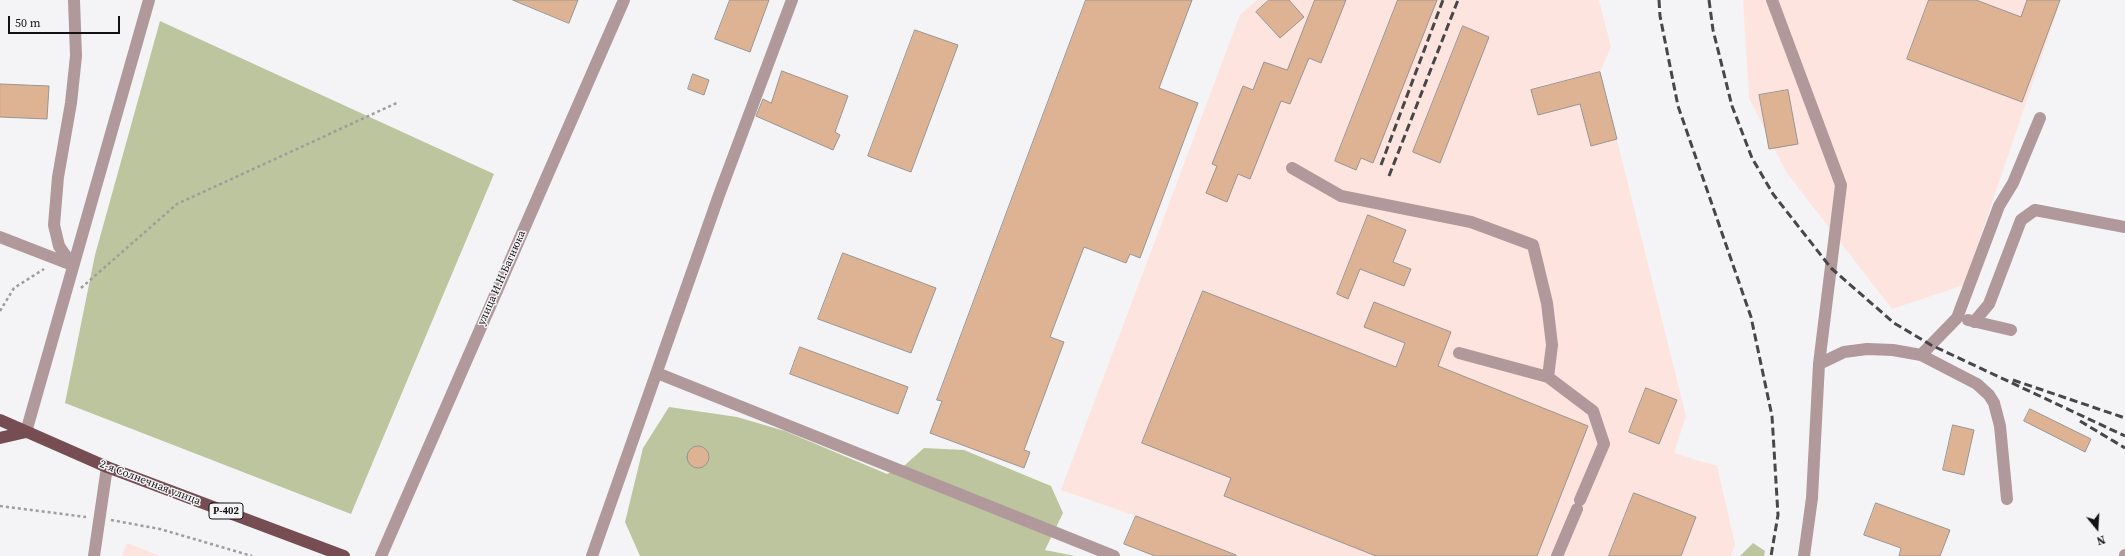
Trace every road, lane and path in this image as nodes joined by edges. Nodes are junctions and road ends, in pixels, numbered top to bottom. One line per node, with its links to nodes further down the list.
1 (74, 0): 11 (street)
2 (149, 0): 11 (street)
3 (624, 0): 33 (street, улица И.Н.Багнюка)
4 (792, 0): 21 (street)
5 (1772, 0): 20 (street)
6 (399, 102): 13 (path)
7 (2040, 118): 15 (street)
8 (1292, 168): 22 (street)
9 (2125, 227): 16 (street)
10 (0, 237): 11 (street)
11 (72, 265): 24 (street)
12 (48, 269): 14 (path)
13 (80, 289)
14 (0, 310)
15 (1957, 318): 16 (street); 19 (street)
16 (1974, 322): 17 (street)
17 (2011, 330)
18 (1459, 352): 22 (street)
19 (1921, 355): 20 (street); 27 (street)
20 (1819, 364): 37 (street)
21 (657, 373): 34 (street); 35 (street)
22 (1548, 377): 36 (street)
23 (0, 420): 24 (main road, Р-402)
24 (26, 432): 25 (main road); 26 (main road, 2-я Солнечная улица / Р-402)
25 (0, 438)
26 (107, 467): 29 (street); 32 (main road, 2-я Солнечная улица / Р-402)
27 (2007, 499)
28 (0, 506): 29 (path)
29 (99, 518): 30 (street); 31 (path)
30 (94, 556)
31 (252, 556)
32 (344, 556)
33 (381, 556)
34 (592, 556)
35 (1114, 556)
36 (1557, 556)
37 (1804, 556)

